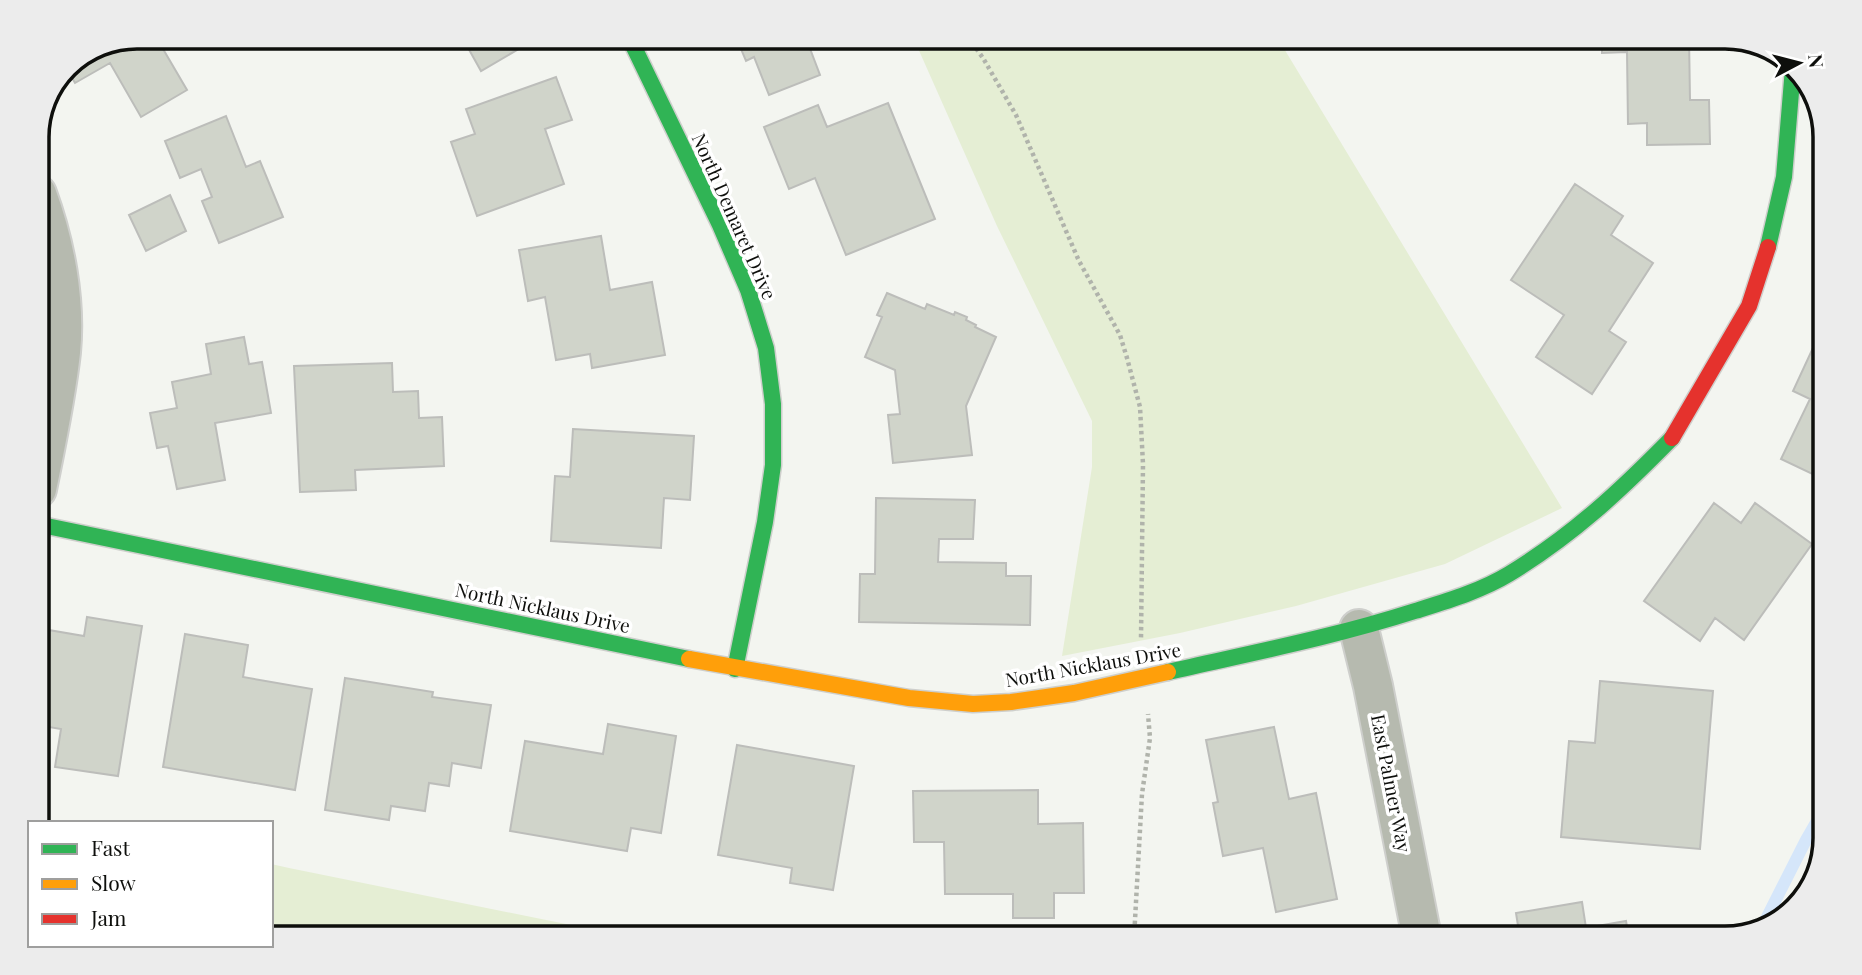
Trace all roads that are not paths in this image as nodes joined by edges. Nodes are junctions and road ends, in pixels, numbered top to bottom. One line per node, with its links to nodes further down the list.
1 (635, 49): 7 (street, North Demaret Drive)
2 (1791, 98): 6 (street, North Nicklaus Drive)
3 (49, 232): 4 (street)
4 (49, 420)
5 (49, 526): 7 (street, North Nicklaus Drive)
6 (1359, 629): 7 (street, North Nicklaus Drive); 8 (street, East Palmer Way)
7 (735, 669)
8 (1420, 926)

